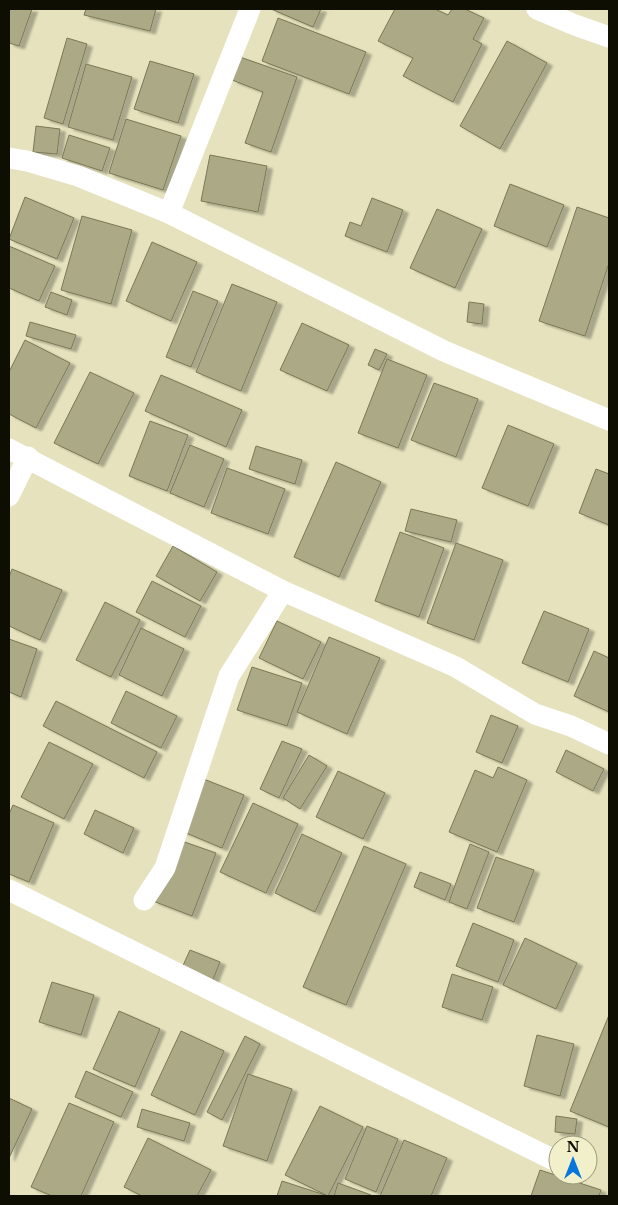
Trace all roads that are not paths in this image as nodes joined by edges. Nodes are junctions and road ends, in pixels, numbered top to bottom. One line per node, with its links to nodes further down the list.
1 (250, 9): 5 (street)
2 (537, 9): 3 (street)
3 (609, 37)
4 (9, 158): 5 (street)
5 (168, 213): 6 (street)
6 (609, 420)
7 (9, 449): 8 (street)
8 (28, 458): 9 (street); 10 (street)
9 (9, 496)
10 (283, 590): 11 (street); 13 (street)
11 (609, 744)
12 (9, 890): 14 (street)
13 (144, 900)
14 (548, 1157)

